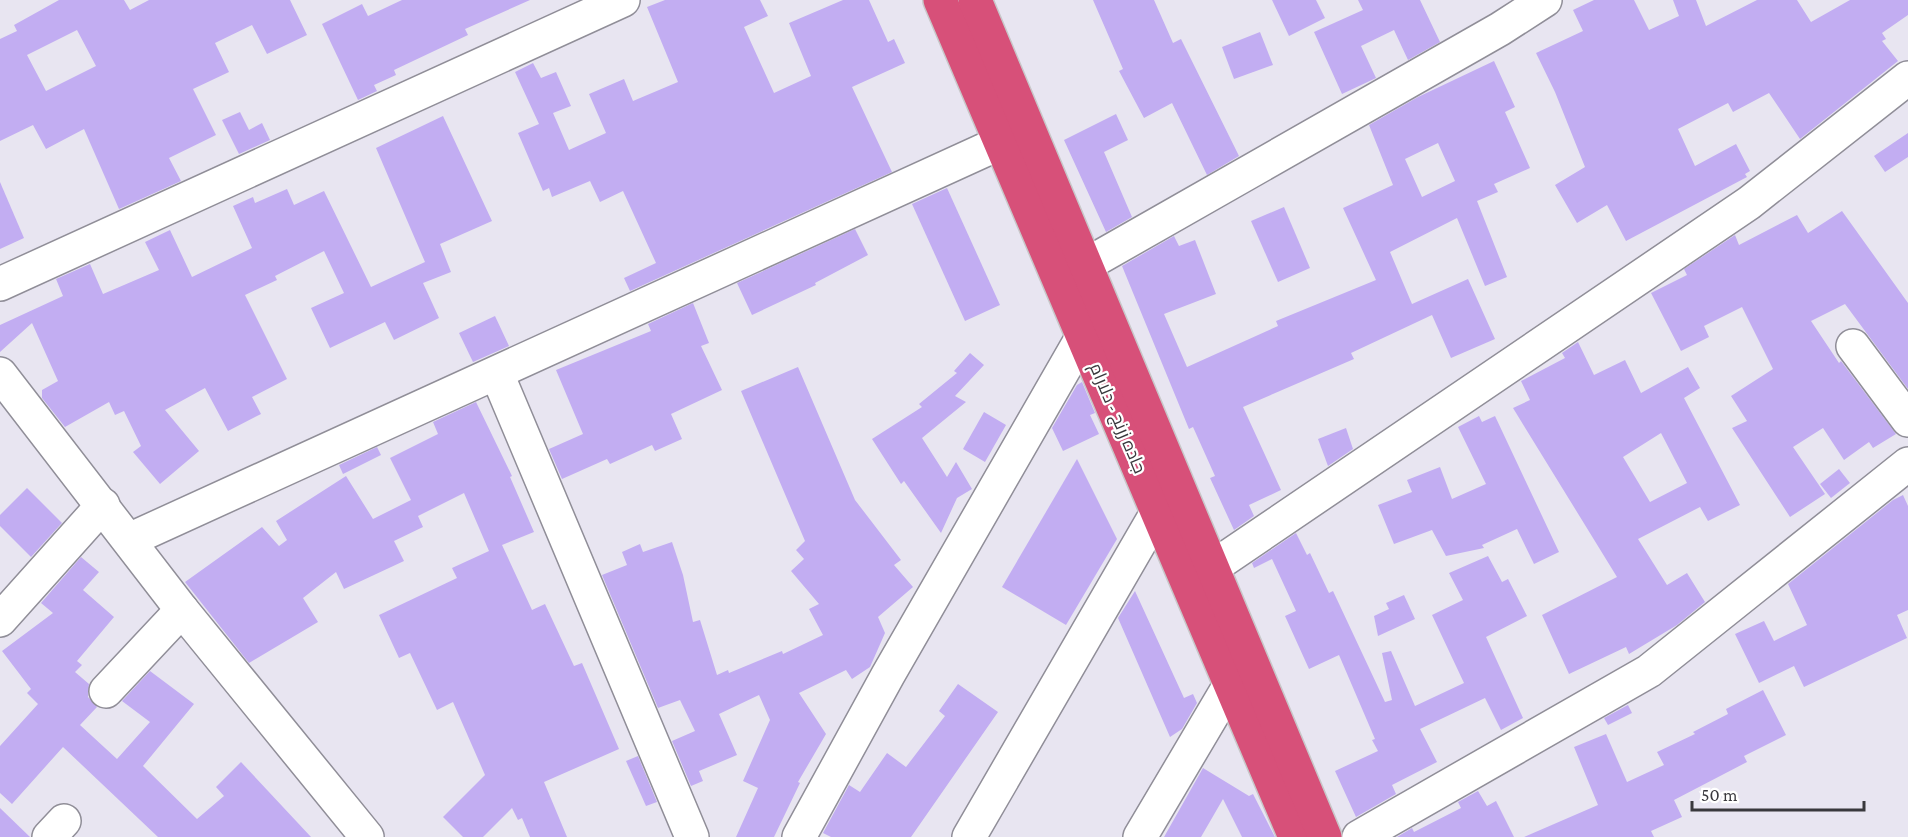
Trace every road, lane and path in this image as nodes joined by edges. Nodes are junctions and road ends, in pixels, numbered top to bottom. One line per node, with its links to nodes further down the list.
1 (624, 0): 8 (street)
2 (940, 0): 6 (highway, جاده زرنج - دلارام)
3 (975, 0): 7 (highway, جاده زرنج - دلارام)
4 (1545, 0): 7 (street)
5 (1908, 78): 18 (street)
6 (1002, 142): 9 (highway, جاده زرنج - دلارام); 12 (street)
7 (1084, 266): 18 (highway, جاده زرنج - دلارام)
8 (0, 284)
9 (1083, 336): 16 (highway, جاده زرنج - دلارام); 25 (street)
10 (1853, 346): 13 (street)
11 (0, 374): 15 (street)
12 (497, 374): 17 (street); 24 (street)
13 (1908, 420)
14 (1908, 464): 30 (street)
15 (103, 505): 17 (street); 20 (street)
16 (1158, 511): 21 (highway, جاده زرنج - دلارام); 26 (street)
17 (129, 540): 19 (street)
18 (1213, 567): 29 (highway, جاده زرنج - دلارام)
19 (182, 610): 22 (street); 23 (street)
20 (0, 620)
21 (1230, 685): 27 (street); 28 (highway, جاده زرنج - دلارام)
22 (106, 691)
23 (356, 832)
24 (692, 837)
25 (799, 837)
26 (969, 837)
27 (1140, 837)
28 (1295, 837)
29 (1325, 837)
30 (1359, 837)

